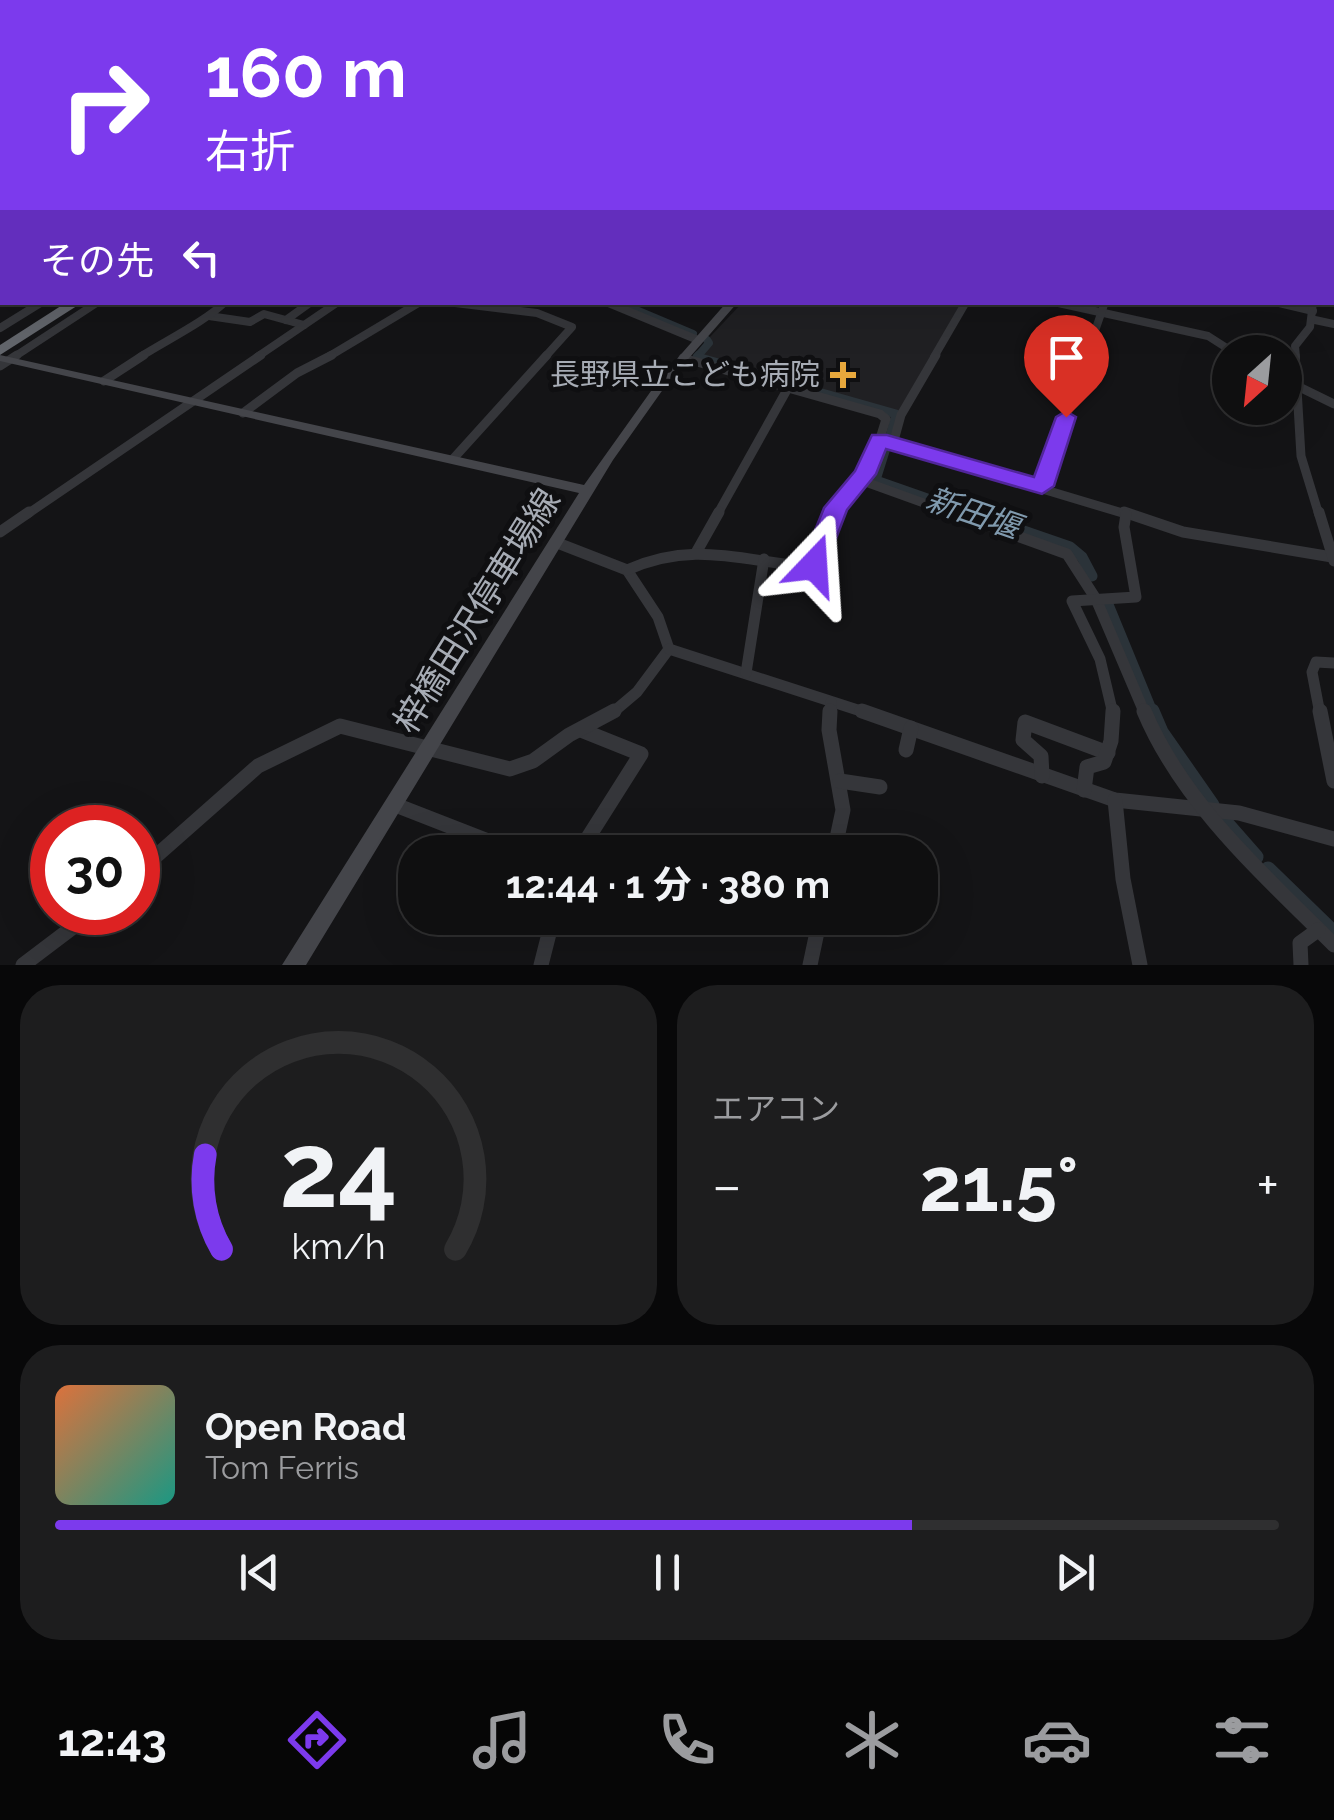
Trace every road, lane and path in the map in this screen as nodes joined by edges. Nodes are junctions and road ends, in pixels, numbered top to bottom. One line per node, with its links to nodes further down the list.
1 (37, 305): 22 (street)
2 (60, 305): 26 (highway)
3 (73, 305): 28 (highway)
4 (93, 305): 28 (street)
5 (221, 305): 18 (street)
6 (308, 305): 19 (street)
7 (334, 305): 21 (street)
8 (415, 305): 34 (street)
9 (472, 305): 17 (street)
10 (540, 305): 17 (street)
11 (613, 305): 24 (street)
12 (730, 305): 24 (main road, 梓橋田沢停車場線)
13 (964, 305): 37 (street)
14 (1288, 305): 16 (street)
15 (1103, 308): 23 (street); 40 (street)
16 (1313, 311): 20 (street); 25 (street)
17 (537, 313): 38 (street)
18 (208, 316): 19 (street); 29 (street)
19 (286, 320): 21 (street)
20 (1334, 324)
21 (304, 326): 32 (street)
22 (0, 328)
23 (1212, 338)
24 (698, 340): 27 (main road, 梓橋田沢停車場線)
25 (1302, 340)
26 (0, 343)
27 (683, 358): 31 (street); 41 (main road, 梓橋田沢停車場線)
28 (2, 359): 29 (main road)
29 (104, 381): 32 (main road)
30 (1302, 387): 33 (street)
31 (788, 388): 36 (street); 45 (street)
32 (192, 401): 34 (main road); 43 (street)
33 (1334, 404)
34 (243, 412): 38 (main road)
35 (1300, 425): 47 (street)
36 (879, 440): 37 (street); 39 (street)
37 (893, 444): 40 (street)
38 (453, 460): 41 (main road)
39 (860, 480): 46 (street); 49 (street)
40 (1042, 486): 42 (street)
41 (587, 490): 44 (main road, 梓橋田沢停車場線)
42 (1126, 514): 47 (street); 49 (street)
43 (0, 532)
44 (555, 542): 48 (street); 56 (main road, 梓橋田沢停車場線)
45 (696, 551): 46 (street); 48 (street)
46 (764, 559): 52 (street)
47 (1333, 559)
48 (628, 570): 50 (street)
49 (1096, 599): 58 (street); 66 (street)
50 (670, 649): 52 (street); 55 (street)
51 (1334, 663): 61 (street)
52 (746, 674): 53 (street)
53 (831, 702): 54 (street); 60 (street)
54 (911, 728): 57 (street); 59 (street)
55 (581, 730): 56 (street); 68 (street)
56 (426, 750): 65 (main road, 梓橋田沢停車場線); 71 (street)
57 (906, 750)
58 (1108, 753): 59 (street); 63 (street)
59 (1042, 776): 63 (street)
60 (840, 781): 62 (street); 69 (street)
61 (1334, 781)
62 (880, 787)
63 (1084, 790): 64 (street)
64 (1115, 800): 66 (street); 81 (street)
65 (393, 804): 67 (street); 78 (main road, 梓橋田沢停車場線)
66 (1204, 810): 70 (street); 72 (street)
67 (472, 835)
68 (590, 835)
69 (837, 835)
70 (1334, 839)
71 (160, 853)
72 (1318, 930): 76 (street); 82 (street)
73 (63, 935): 77 (street)
74 (549, 935): 79 (street)
75 (816, 935): 80 (street)
76 (1334, 945)
77 (24, 965)
78 (293, 965)
79 (541, 965)
80 (810, 965)
81 (1140, 965)
82 (1301, 965)

